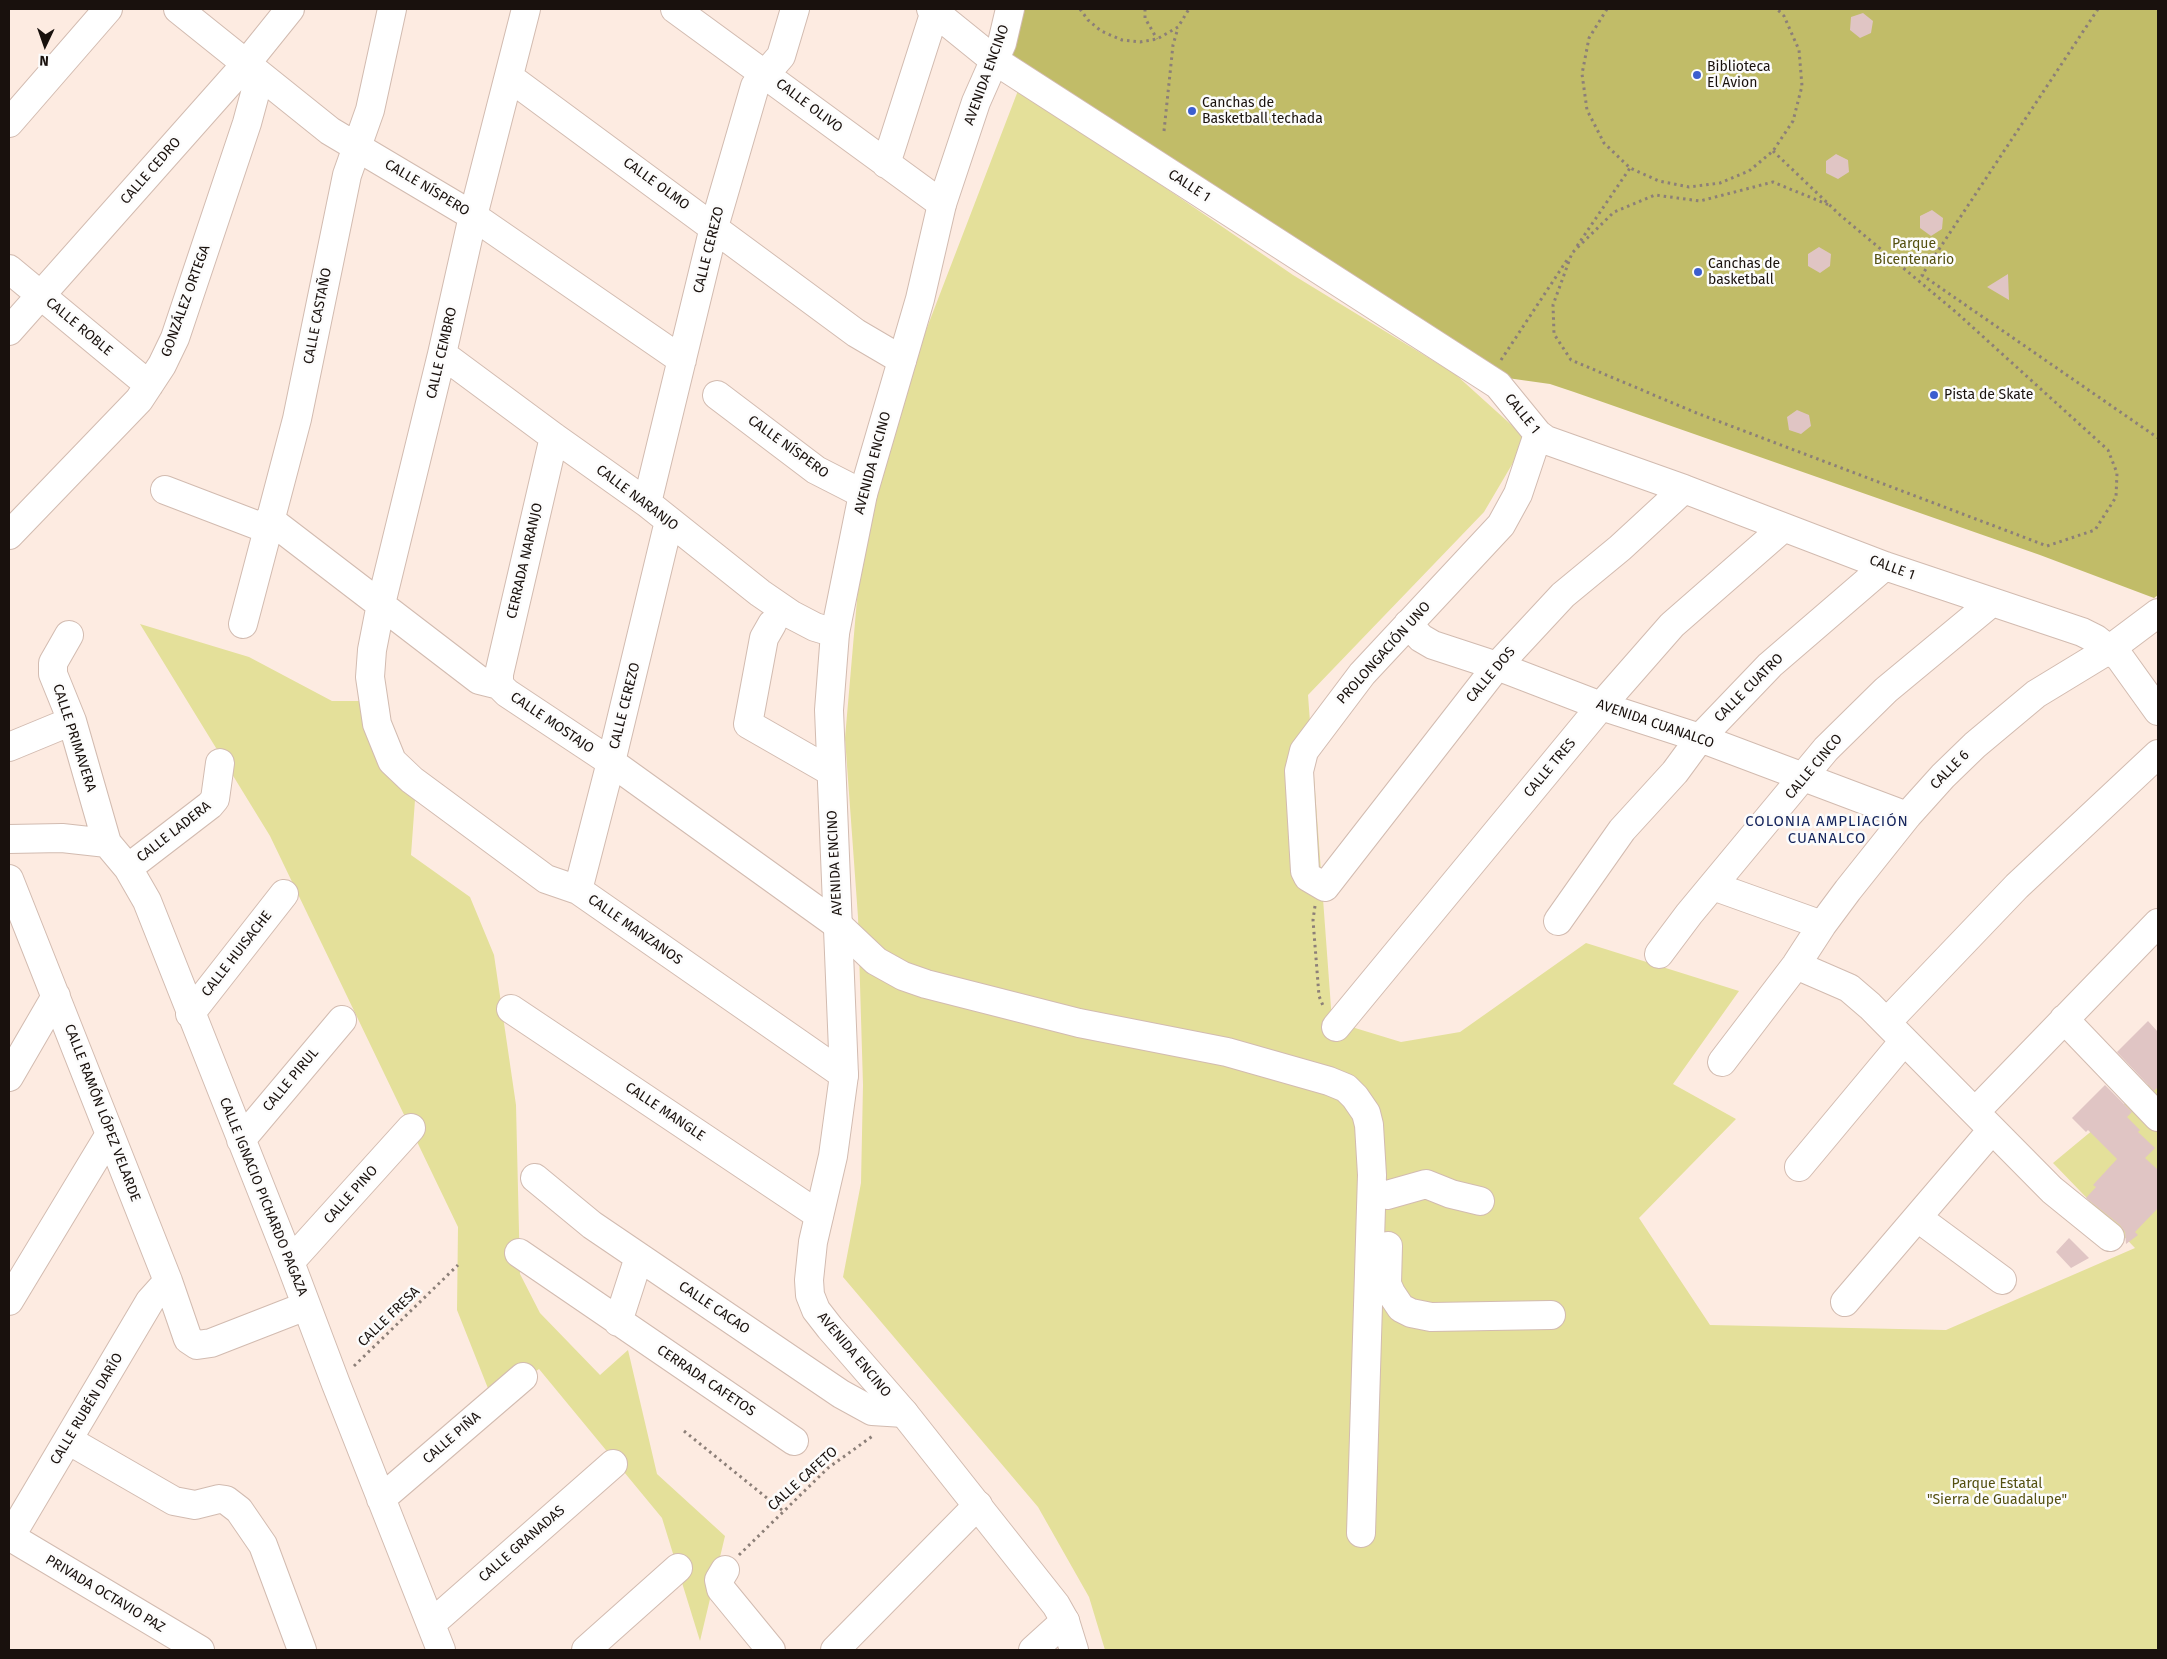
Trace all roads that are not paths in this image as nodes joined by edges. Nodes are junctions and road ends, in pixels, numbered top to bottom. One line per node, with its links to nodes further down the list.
1 (108, 9): 14 (street)
2 (178, 9): 11 (street, CALLE NÍSPERO)
3 (290, 9): 11 (street, CALLE CEDRO)
4 (392, 9): 15 (street, CALLE CASTAÑO)
5 (526, 9): 13 (street, CALLE CEMBRO)
6 (675, 9): 12 (street, CALLE OLIVO)
7 (795, 9): 12 (street, CALLE CEREZO)
8 (1010, 9): 10 (street, AVENIDA ENCINO)
9 (933, 10): 10 (street, CALLE 1); 16 (street)
10 (994, 60): 17 (street, AVENIDA ENCINO); 28 (street, CALLE 1)
11 (252, 70): 15 (street, CALLE NÍSPERO); 21 (street, CALLE CEDRO); 26 (street, GONZÁLEZ ORTEGA)
12 (764, 73): 16 (street, CALLE OLIVO); 19 (street, CALLE CEREZO)
13 (508, 77): 18 (street, CALLE CEMBRO); 19 (street, CALLE OLMO)
14 (9, 123)
15 (356, 146): 18 (street, CALLE NÍSPERO); 35 (street, CALLE CASTAÑO)
16 (886, 164): 17 (street, CALLE OLIVO)
17 (942, 204): 25 (street, AVENIDA ENCINO)
18 (474, 216): 23 (street, CALLE CEMBRO); 24 (street, CALLE NÍSPERO)
19 (714, 227): 24 (street, CALLE CEREZO); 25 (street, CALLE OLMO)
20 (9, 269): 21 (street, CALLE ROBLE)
21 (42, 296): 22 (street, CALLE CEDRO); 26 (street, CALLE ROBLE)
22 (9, 331)
23 (442, 354): 29 (street, CALLE NARANJO); 40 (street, CALLE CEMBRO)
24 (682, 360): 33 (street, CALLE CEREZO)
25 (902, 360): 32 (street, AVENIDA ENCINO)
26 (149, 385): 37 (street, GONZÁLEZ ORTEGA)
27 (717, 395): 32 (street, CALLE NÍSPERO)
28 (1538, 434): 30 (street, CALLE 1); 44 (street, PROLONGACIÓN UNO)
29 (554, 437): 33 (street, CALLE NARANJO); 49 (street, CERRADA NARANJO)
30 (1684, 489): 36 (street, CALLE 1); 48 (street, CALLE DOS)
31 (166, 490): 35 (street, CALLE MOSTAJO)
32 (863, 494): 45 (street, AVENIDA ENCINO)
33 (647, 503): 34 (street, CALLE NARANJO)
34 (669, 522): 45 (street, CALLE NARANJO); 57 (street, CALLE CEREZO)
35 (268, 524): 40 (street, CALLE MOSTAJO); 42 (street, CALLE CASTAÑO)
36 (1783, 528): 38 (street, CALLE 1); 51 (street, CALLE TRES)
37 (9, 535)
38 (1885, 566): 39 (street, CALLE 1); 54 (street, CALLE CUATRO)
39 (1991, 603): 47 (street, CALLE 1); 60 (street, CALLE CINCO)
40 (381, 604): 49 (street, CALLE MOSTAJO); 50 (street, CALLE CEMBRO)
41 (2158, 612): 47 (street, CALLE 6)
42 (243, 624)
43 (772, 624): 59 (street)
44 (1408, 624): 48 (street, AVENIDA CUANALCO); 67 (street, PROLONGACIÓN UNO)
45 (835, 633): 59 (street, AVENIDA ENCINO)
46 (70, 636): 53 (street, CALLE PRIMAVERA)
47 (2110, 648): 52 (street, CALLE 1); 61 (street, CALLE 6)
48 (1497, 666): 51 (street, AVENIDA CUANALCO); 67 (street, CALLE DOS)
49 (499, 685): 57 (street, CALLE MOSTAJO)
50 (372, 698): 68 (street, CALLE MANZANOS)
51 (1601, 706): 54 (street, AVENIDA CUANALCO); 82 (street, CALLE TRES)
52 (2158, 711)
53 (72, 721): 55 (street); 63 (street, CALLE PRIMAVERA)
54 (1700, 738): 60 (street, AVENIDA CUANALCO); 71 (street, CALLE CUATRO)
55 (9, 747)
56 (2158, 754): 83 (street)
57 (611, 762): 68 (street, CALLE CEREZO); 74 (street, CALLE MOSTAJO)
58 (220, 763): 64 (street, CALLE LADERA)
59 (830, 771): 74 (street, AVENIDA ENCINO)
60 (1803, 778): 61 (street, AVENIDA CUANALCO); 66 (street, CALLE CINCO)
61 (1907, 816): 73 (street, CALLE 6)
62 (9, 839): 63 (street)
63 (107, 843): 64 (street, CALLE IGNACIO PICHARDO PAGAZA)
64 (128, 868): 79 (street, CALLE IGNACIO PICHARDO PAGAZA)
65 (9, 879): 70 (street, CALLE RAMÓN LÓPEZ VELARDE)
66 (1713, 886): 73 (street); 75 (street, CALLE CINCO)
67 (1325, 887)
68 (578, 890): 85 (street, CALLE MANZANOS)
69 (284, 894): 79 (street, CALLE HUISACHE)
70 (15, 910): 77 (street, CALLE RAMÓN LÓPEZ VELARDE)
71 (1558, 921)
72 (2158, 923): 80 (street)
73 (1822, 925): 76 (street, CALLE 6)
74 (839, 926): 85 (street, AVENIDA ENCINO); 94 (street, CALLE MOSTAJO)
75 (1659, 954)
76 (1796, 965): 83 (street); 84 (street, CALLE 6)
77 (56, 996): 86 (street); 90 (street, CALLE RAMÓN LÓPEZ VELARDE)
78 (511, 1009): 96 (street, CALLE MANGLE)
79 (190, 1014): 91 (street, CALLE IGNACIO PICHARDO PAGAZA)
80 (2064, 1019): 87 (street); 88 (street)
81 (342, 1020): 91 (street, CALLE PIRUL)
82 (1336, 1027)
83 (1896, 1032): 88 (street); 92 (street)
84 (1722, 1062)
85 (844, 1075): 96 (street, AVENIDA ENCINO)
86 (9, 1077)
87 (2158, 1117)
88 (1983, 1121): 97 (street); 98 (street)
89 (411, 1128): 101 (street, CALLE PINO)
90 (110, 1134): 103 (street, CALLE RAMÓN LÓPEZ VELARDE); 104 (street)
91 (241, 1140): 101 (street, CALLE IGNACIO PICHARDO PAGAZA)
92 (1799, 1168)
93 (535, 1178): 100 (street, CALLE CACAO)
94 (1379, 1185): 95 (street); 107 (street); 116 (street)
95 (1480, 1201)
96 (819, 1215): 110 (street, AVENIDA ENCINO)
97 (1918, 1218): 102 (street); 105 (street)
98 (2110, 1237)
99 (519, 1254): 108 (street, CERRADA CAFETOS)
100 (639, 1257): 108 (street); 110 (street, CALLE CACAO)
101 (290, 1262): 106 (street, CALLE IGNACIO PICHARDO PAGAZA)
102 (2002, 1280)
103 (168, 1281): 106 (street, CALLE RAMÓN LÓPEZ VELARDE); 111 (street, CALLE RUBÉN DARÍO)
104 (9, 1301)
105 (1845, 1302)
106 (306, 1306): 114 (street, CALLE IGNACIO PICHARDO PAGAZA)
107 (1552, 1315)
108 (618, 1322): 112 (street, CERRADA CAFETOS)
109 (523, 1377): 114 (street, CALLE PIÑA)
110 (904, 1413): 115 (street, AVENIDA ENCINO)
111 (68, 1440): 117 (street, CALLE RUBÉN DARÍO); 123 (street)
112 (794, 1441)
113 (612, 1464): 121 (street, CALLE GRANADAS)
114 (381, 1499): 121 (street, CALLE IGNACIO PICHARDO PAGAZA)
115 (978, 1504): 120 (street, AVENIDA ENCINO); 127 (street)
116 (1361, 1533)
117 (9, 1538): 122 (street, PRIVADA OCTAVIO PAZ)
118 (678, 1568): 125 (street)
119 (725, 1570): 126 (street)
120 (1065, 1622): 128 (street); 129 (street, AVENIDA ENCINO)
121 (431, 1624): 124 (street, CALLE IGNACIO PICHARDO PAGAZA)
122 (200, 1650)
123 (302, 1650)
124 (441, 1650)
125 (586, 1650)
126 (770, 1650)
127 (835, 1650)
128 (1033, 1650)
129 (1074, 1650)

